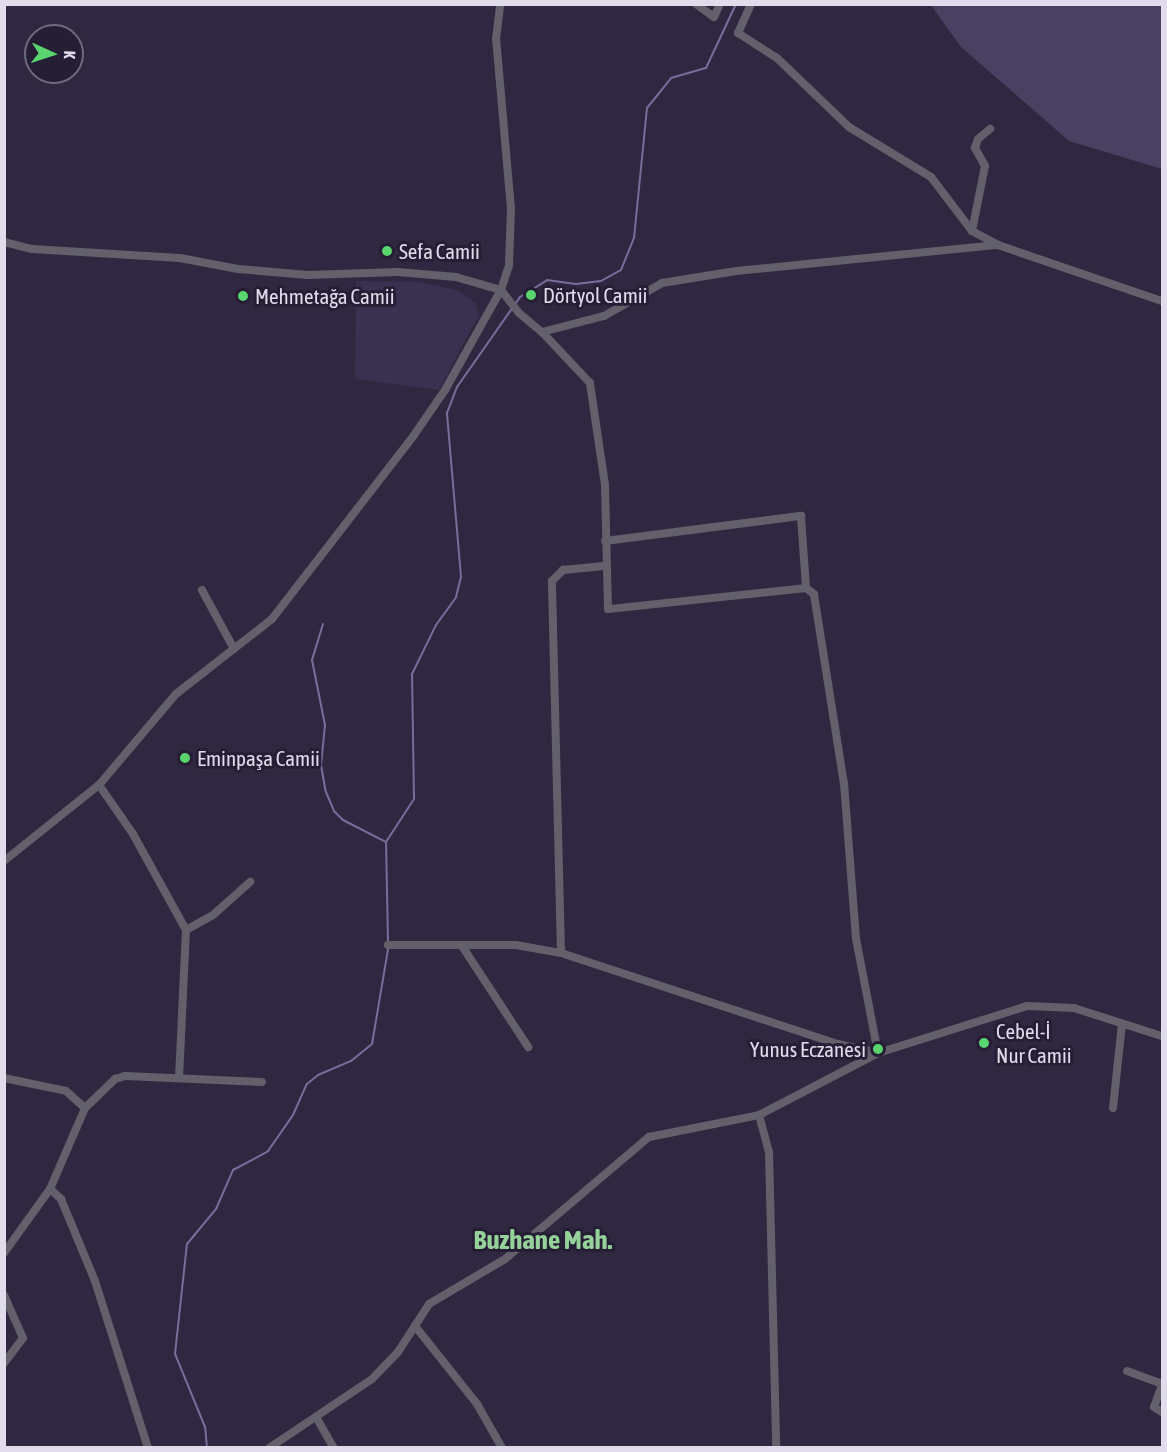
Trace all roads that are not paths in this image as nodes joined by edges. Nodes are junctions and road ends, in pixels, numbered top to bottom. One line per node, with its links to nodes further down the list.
1 (500, 4): 9 (street)
2 (696, 4): 3 (street)
3 (720, 4)
4 (752, 4): 6 (street)
5 (990, 129): 6 (street)
6 (972, 231): 8 (street)
7 (4, 242): 9 (street)
8 (998, 245): 10 (street); 11 (street)
9 (504, 293): 11 (street); 16 (street)
10 (1162, 301)
11 (542, 332): 12 (street)
12 (605, 541): 13 (street); 14 (street)
13 (604, 566): 14 (street); 23 (street)
14 (806, 588): 27 (street)
15 (202, 590): 16 (street)
16 (234, 649): 17 (street)
17 (99, 785): 18 (street); 20 (street)
18 (4, 861)
19 (250, 882): 20 (street)
20 (186, 930): 29 (street)
21 (388, 945): 22 (street)
22 (462, 946): 23 (street); 26 (street)
23 (561, 953): 27 (street)
24 (1122, 1024): 25 (street); 27 (street); 32 (street)
25 (1162, 1036)
26 (528, 1047)
27 (878, 1053): 33 (street)
28 (4, 1078): 31 (street)
29 (179, 1078): 30 (street); 31 (street)
30 (262, 1082)
31 (85, 1108): 34 (street)
32 (1113, 1108)
33 (759, 1115): 37 (street); 47 (street)
34 (50, 1189): 35 (street); 43 (street)
35 (4, 1253)
36 (4, 1295): 38 (street)
37 (415, 1326): 42 (street); 46 (street)
38 (4, 1363)
39 (1127, 1371): 40 (street)
40 (1162, 1384): 41 (street)
41 (1162, 1412)
42 (316, 1417): 44 (street); 45 (street)
43 (148, 1448)
44 (269, 1448)
45 (334, 1448)
46 (502, 1448)
47 (776, 1448)

